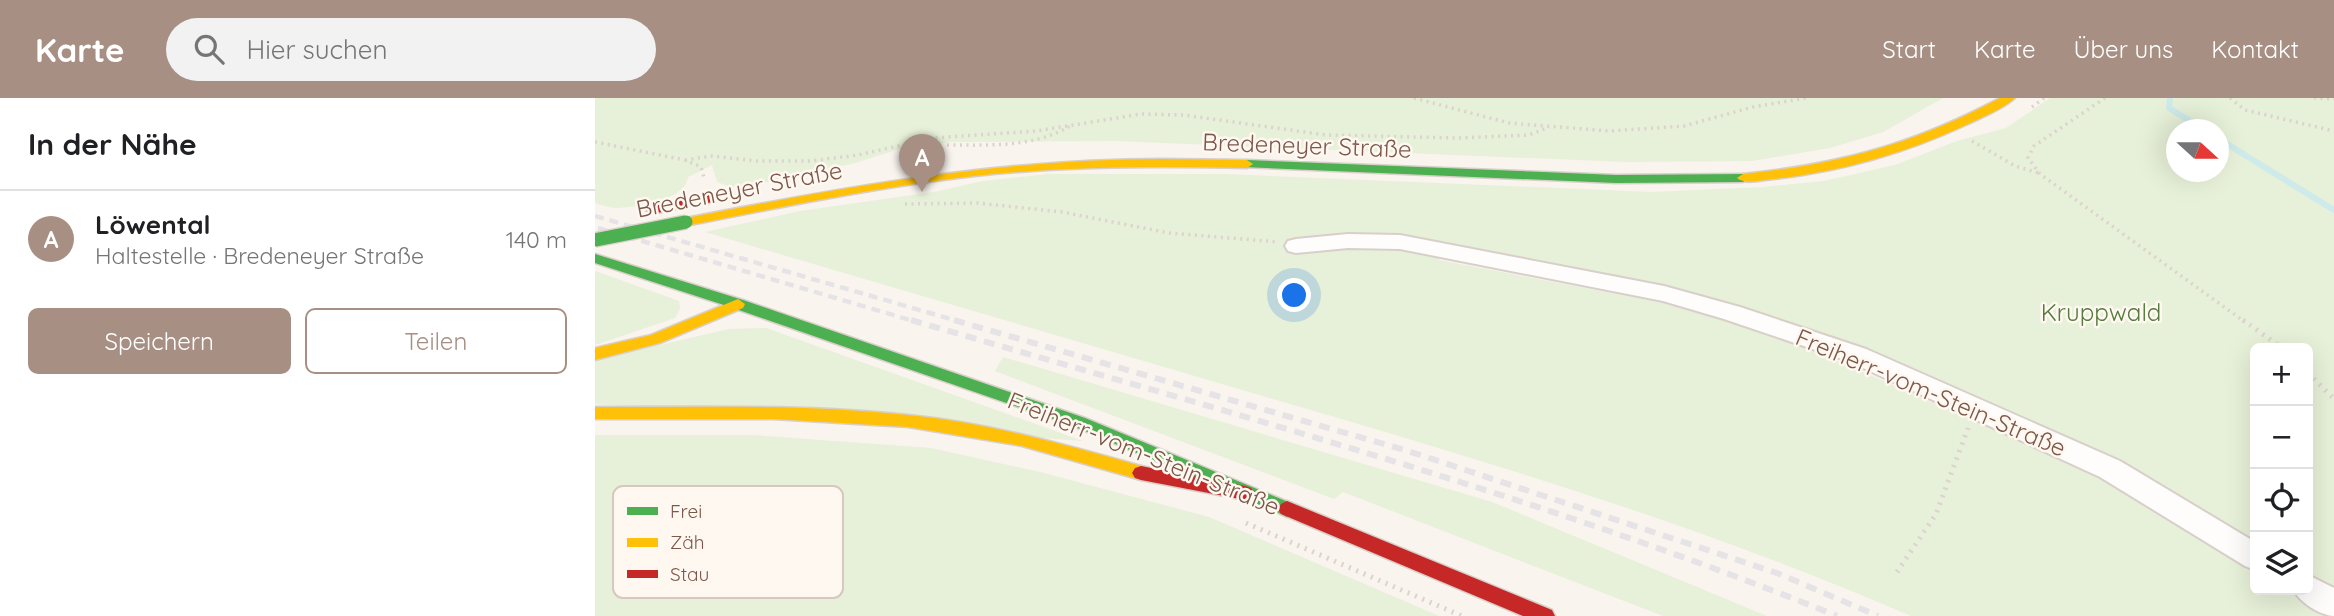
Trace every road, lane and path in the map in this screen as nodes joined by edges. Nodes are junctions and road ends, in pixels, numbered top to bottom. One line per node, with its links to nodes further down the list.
1 (1414, 98): 12 (path)
2 (1769, 98): 9 (path)
3 (1805, 98): 9 (path)
4 (2009, 98): 22 (main road, Bredeneyer Straße, bridge)
5 (2105, 98): 18 (path)
6 (2230, 98): 13 (path)
7 (2314, 98): 8 (path)
8 (2334, 99)
9 (1779, 103): 12 (path)
10 (1938, 115): 17 (main road, Bredeneyer Straße)
11 (1073, 125): 12 (path); 15 (path); 16 (path)
12 (1549, 127)
13 (2334, 131)
14 (1964, 136): 18 (path)
15 (595, 142)
16 (947, 145)
17 (1094, 147)
18 (2040, 174): 26 (path)
19 (731, 195): 21 (main road, Bredeneyer Straße)
20 (899, 205): 23 (path)
21 (646, 211)
22 (595, 240)
23 (1296, 246): 30 (street, Freiherr-vom-Stein-Straße)
24 (595, 258): 25 (main road, Freiherr-vom-Stein-Straße)
25 (737, 304): 27 (main road); 32 (main road, Freiherr-vom-Stein-Straße)
26 (2275, 343)
27 (595, 354)
28 (2313, 378): 29 (path)
29 (2334, 399)
30 (1976, 408): 34 (street, Freiherr-vom-Stein-Straße); 35 (path)
31 (595, 413): 32 (main road)
32 (1245, 494): 39 (main road, Freiherr-vom-Stein-Straße)
33 (1240, 521): 38 (path)
34 (2250, 554)
35 (1897, 572)
36 (2313, 591): 37 (street)
37 (2334, 604)
38 (1462, 616)
39 (1545, 616)

